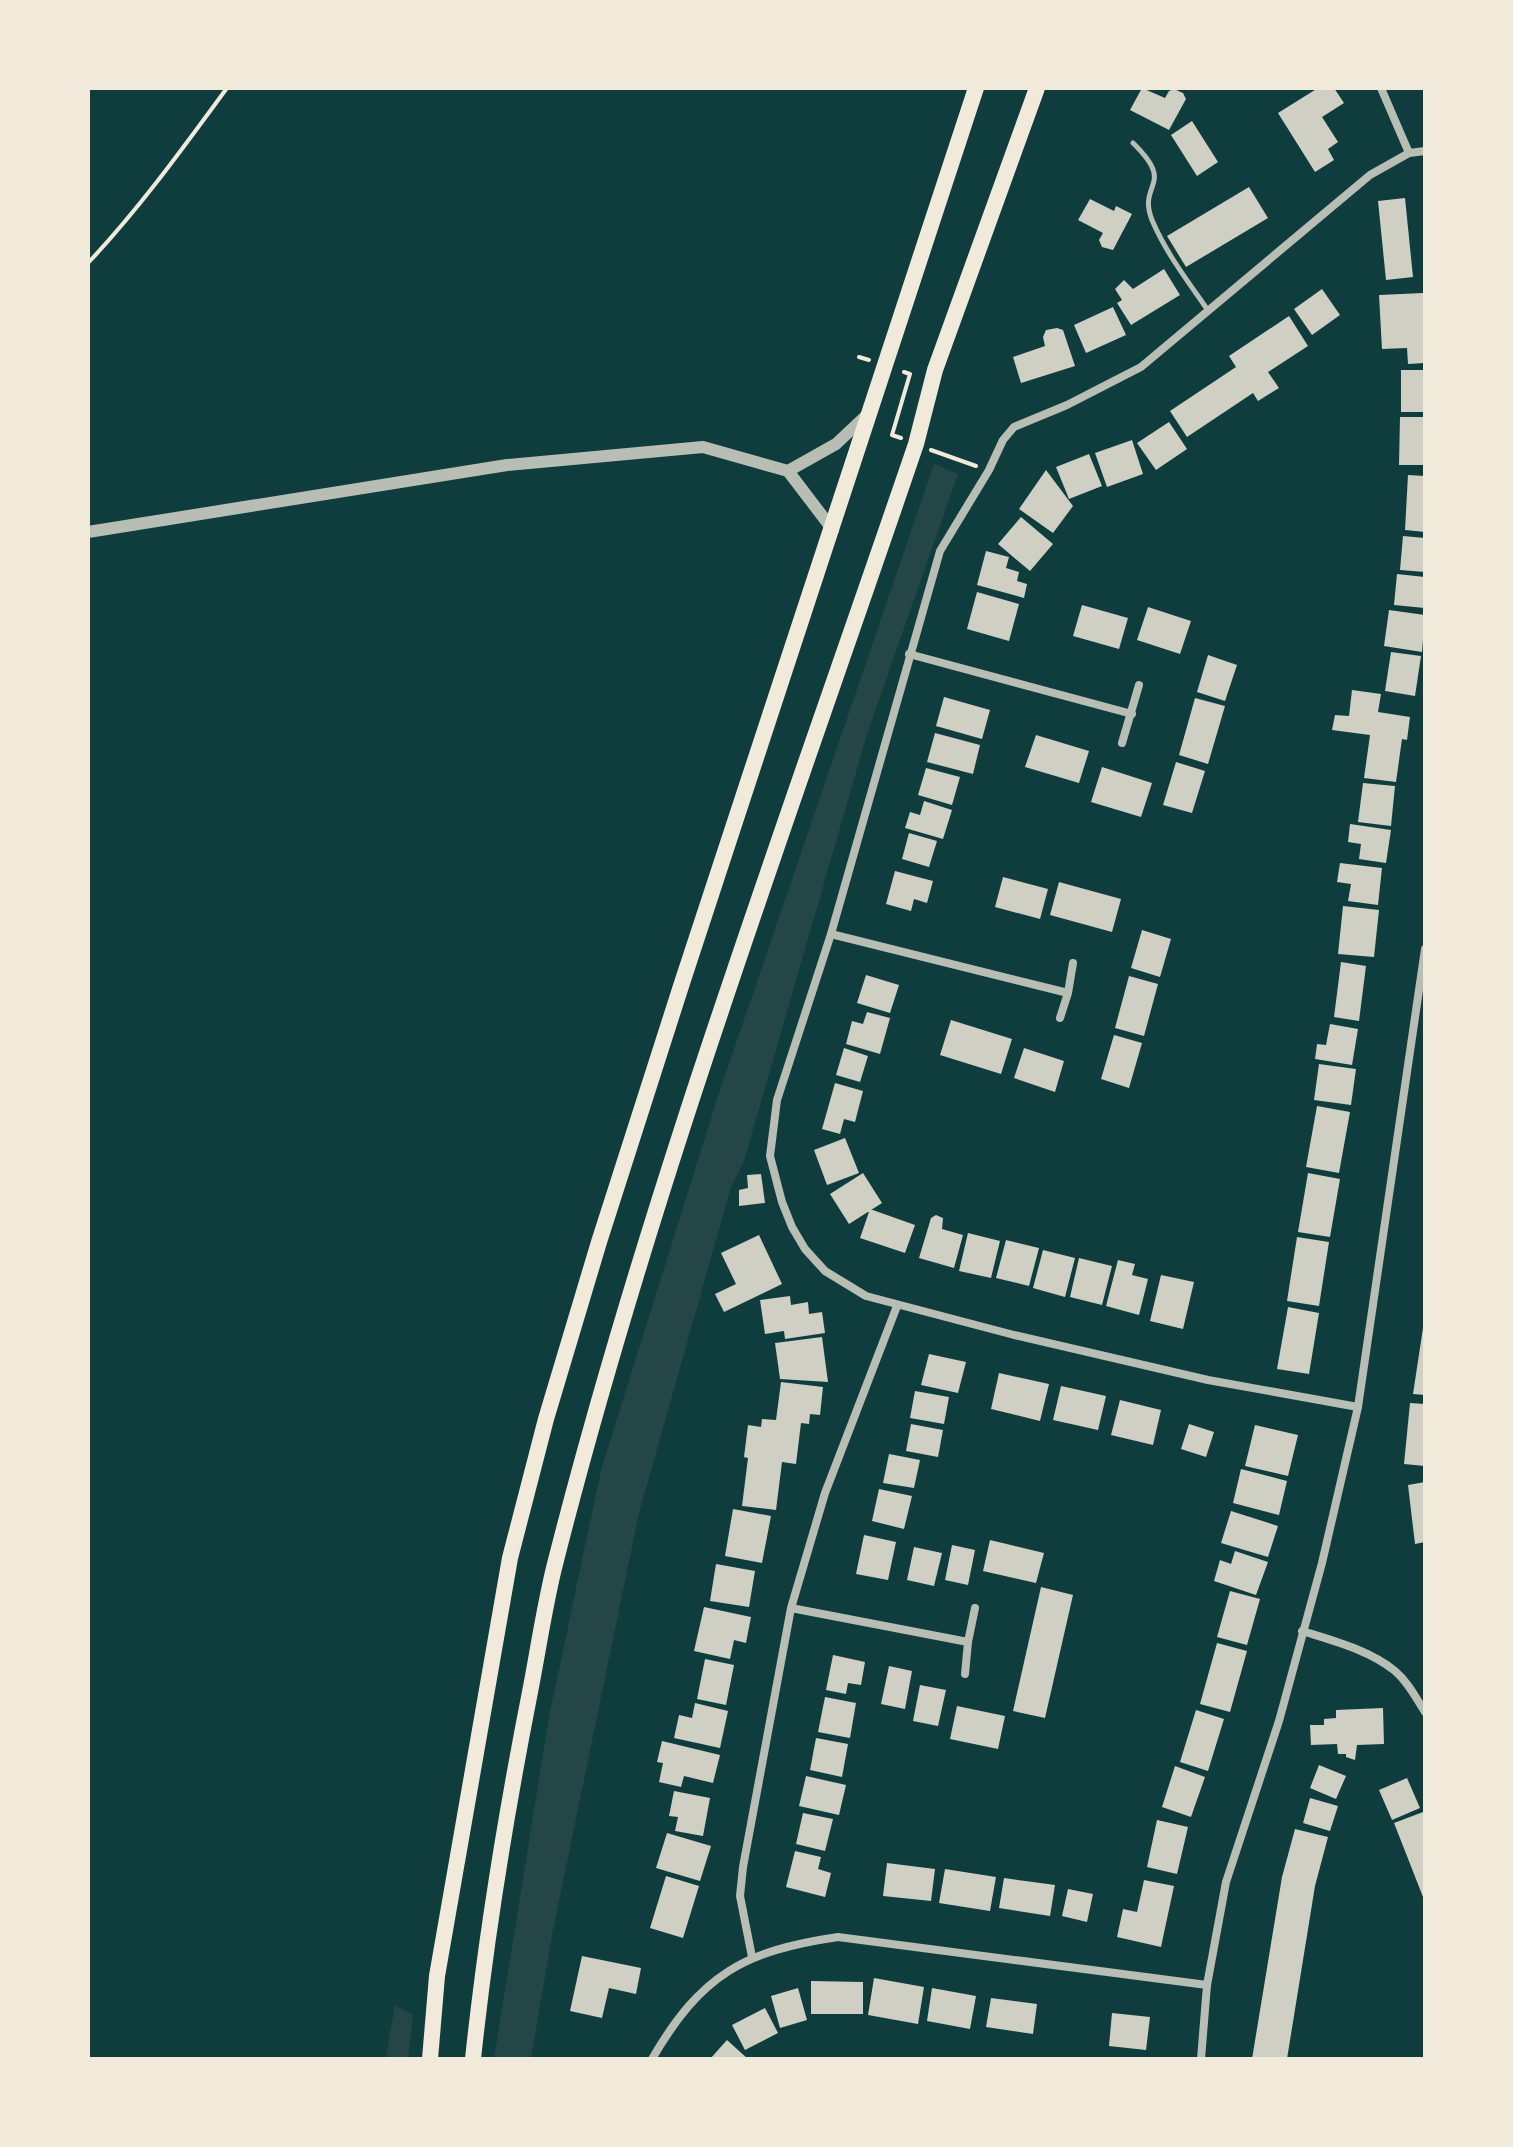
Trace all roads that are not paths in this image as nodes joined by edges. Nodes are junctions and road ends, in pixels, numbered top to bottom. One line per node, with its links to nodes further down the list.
1 (976, 88): 8 (highway)
2 (1037, 88): 32 (highway)
3 (1381, 88): 6 (street)
4 (1133, 143): 7 (lane)
5 (1425, 151): 6 (street)
6 (1409, 153): 7 (street)
7 (1207, 309): 12 (street)
8 (870, 411): 9 (street); 10 (highway)
9 (788, 471): 10 (street); 11 (street)
10 (833, 530): 31 (highway)
11 (88, 532)
12 (909, 654): 14 (street); 16 (street)
13 (1139, 685): 14 (street)
14 (1132, 714): 15 (street)
15 (1122, 743)
16 (831, 934): 19 (street); 21 (street)
17 (1425, 949): 22 (street)
18 (1073, 963): 19 (street)
19 (1068, 993): 20 (street)
20 (1060, 1018)
21 (897, 1306): 22 (street); 23 (street)
22 (1358, 1407): 25 (street)
23 (791, 1608): 26 (street); 29 (street)
24 (975, 1608): 26 (street)
25 (1302, 1631): 28 (street); 30 (street)
26 (968, 1642): 27 (street)
27 (965, 1674)
28 (1425, 1712)
29 (752, 1957): 30 (street); 33 (street)
30 (1207, 1985): 34 (street)
31 (430, 2059)
32 (473, 2059)
33 (652, 2059)
34 (1201, 2059)

